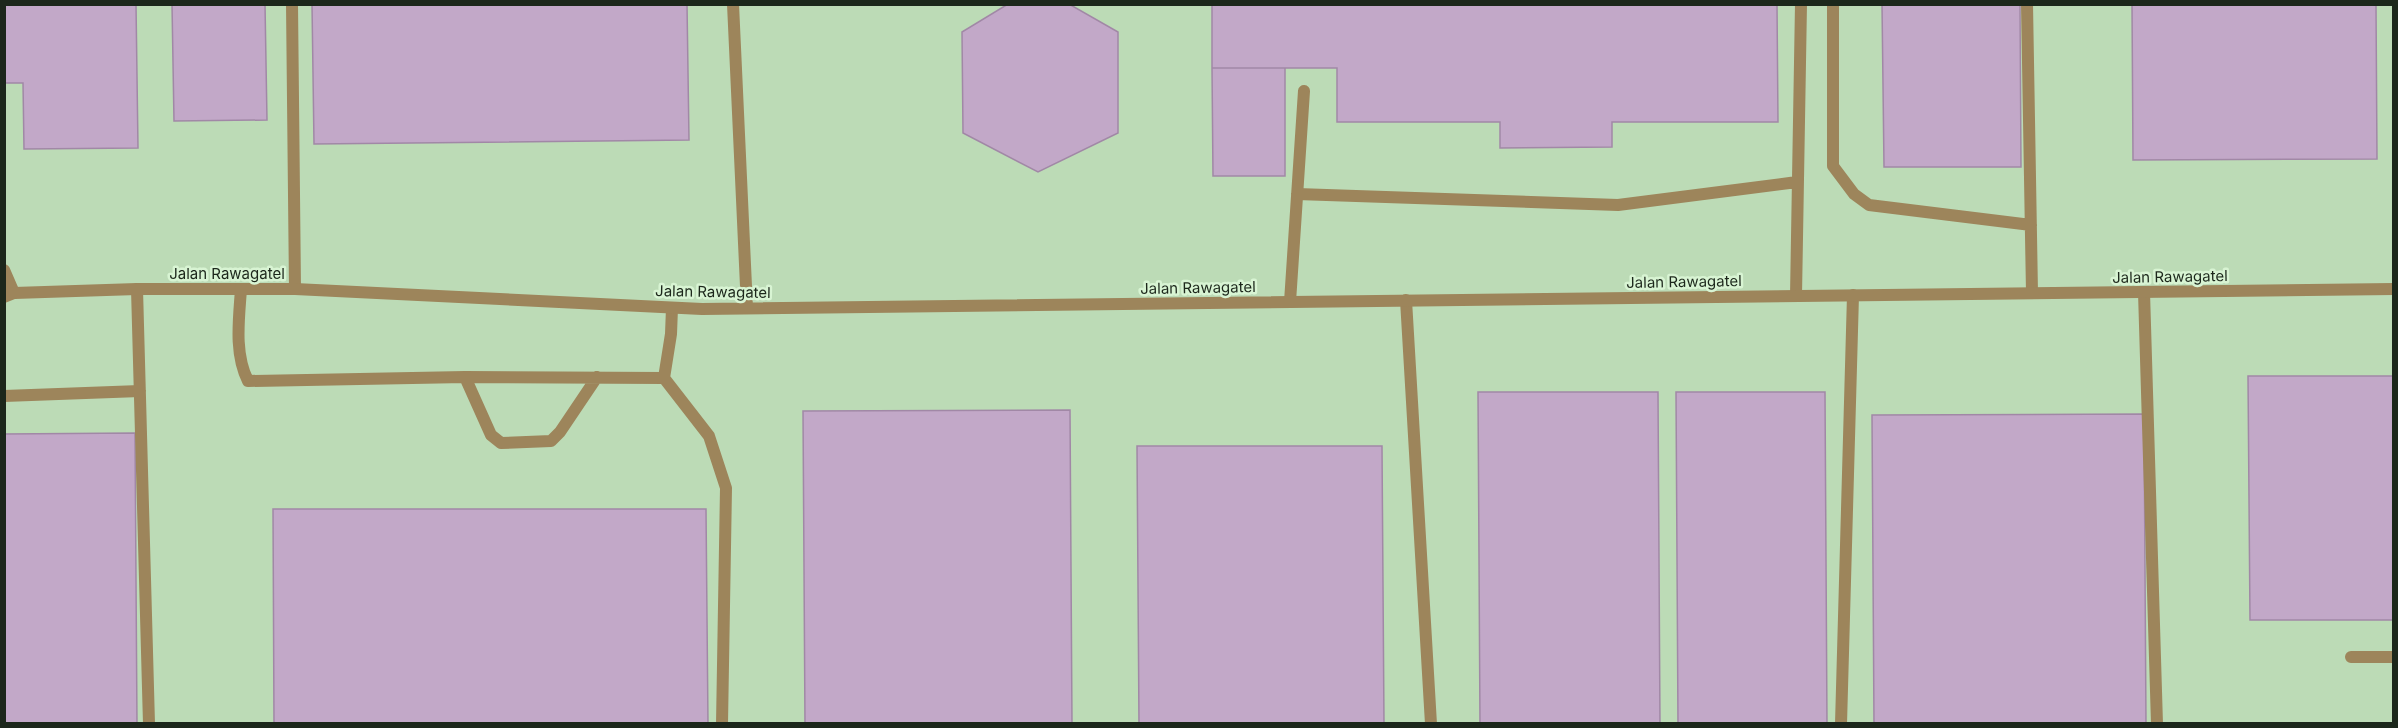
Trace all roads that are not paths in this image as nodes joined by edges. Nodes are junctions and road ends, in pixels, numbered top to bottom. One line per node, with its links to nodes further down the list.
1 (292, 4): 13 (street)
2 (733, 4): 23 (street)
3 (1801, 4): 7 (street)
4 (1833, 4): 9 (street)
5 (2027, 4): 9 (street)
6 (1304, 91): 8 (street)
7 (1797, 182): 8 (street); 19 (street)
8 (1297, 194): 21 (street)
9 (2031, 225): 16 (street)
10 (4, 270): 17 (street)
11 (137, 289): 12 (street, Jalan Rawagatel); 17 (street, Jalan Rawagatel); 27 (street)
12 (241, 289): 13 (street, Jalan Rawagatel); 24 (street)
13 (295, 289): 22 (street, Jalan Rawagatel)
14 (2394, 289): 15 (street, Jalan Rawagatel)
15 (2144, 292): 16 (street, Jalan Rawagatel); 35 (street)
16 (2032, 293): 18 (street, Jalan Rawagatel)
17 (9, 295)
18 (1853, 295): 19 (street, Jalan Rawagatel); 34 (street)
19 (1796, 296): 20 (street, Jalan Rawagatel)
20 (1406, 300): 21 (street, Jalan Rawagatel); 33 (street)
21 (1290, 302): 23 (street, Jalan Rawagatel)
22 (672, 308): 23 (street, Jalan Rawagatel); 26 (street)
23 (747, 308)
24 (465, 377): 25 (street); 25 (street)
25 (597, 377): 26 (street)
26 (664, 378): 32 (street)
27 (140, 391): 28 (street); 31 (street)
28 (4, 396)
29 (2351, 657): 30 (street)
30 (2394, 657)
31 (149, 723)
32 (722, 723)
33 (1431, 723)
34 (1841, 723)
35 (2157, 723)

